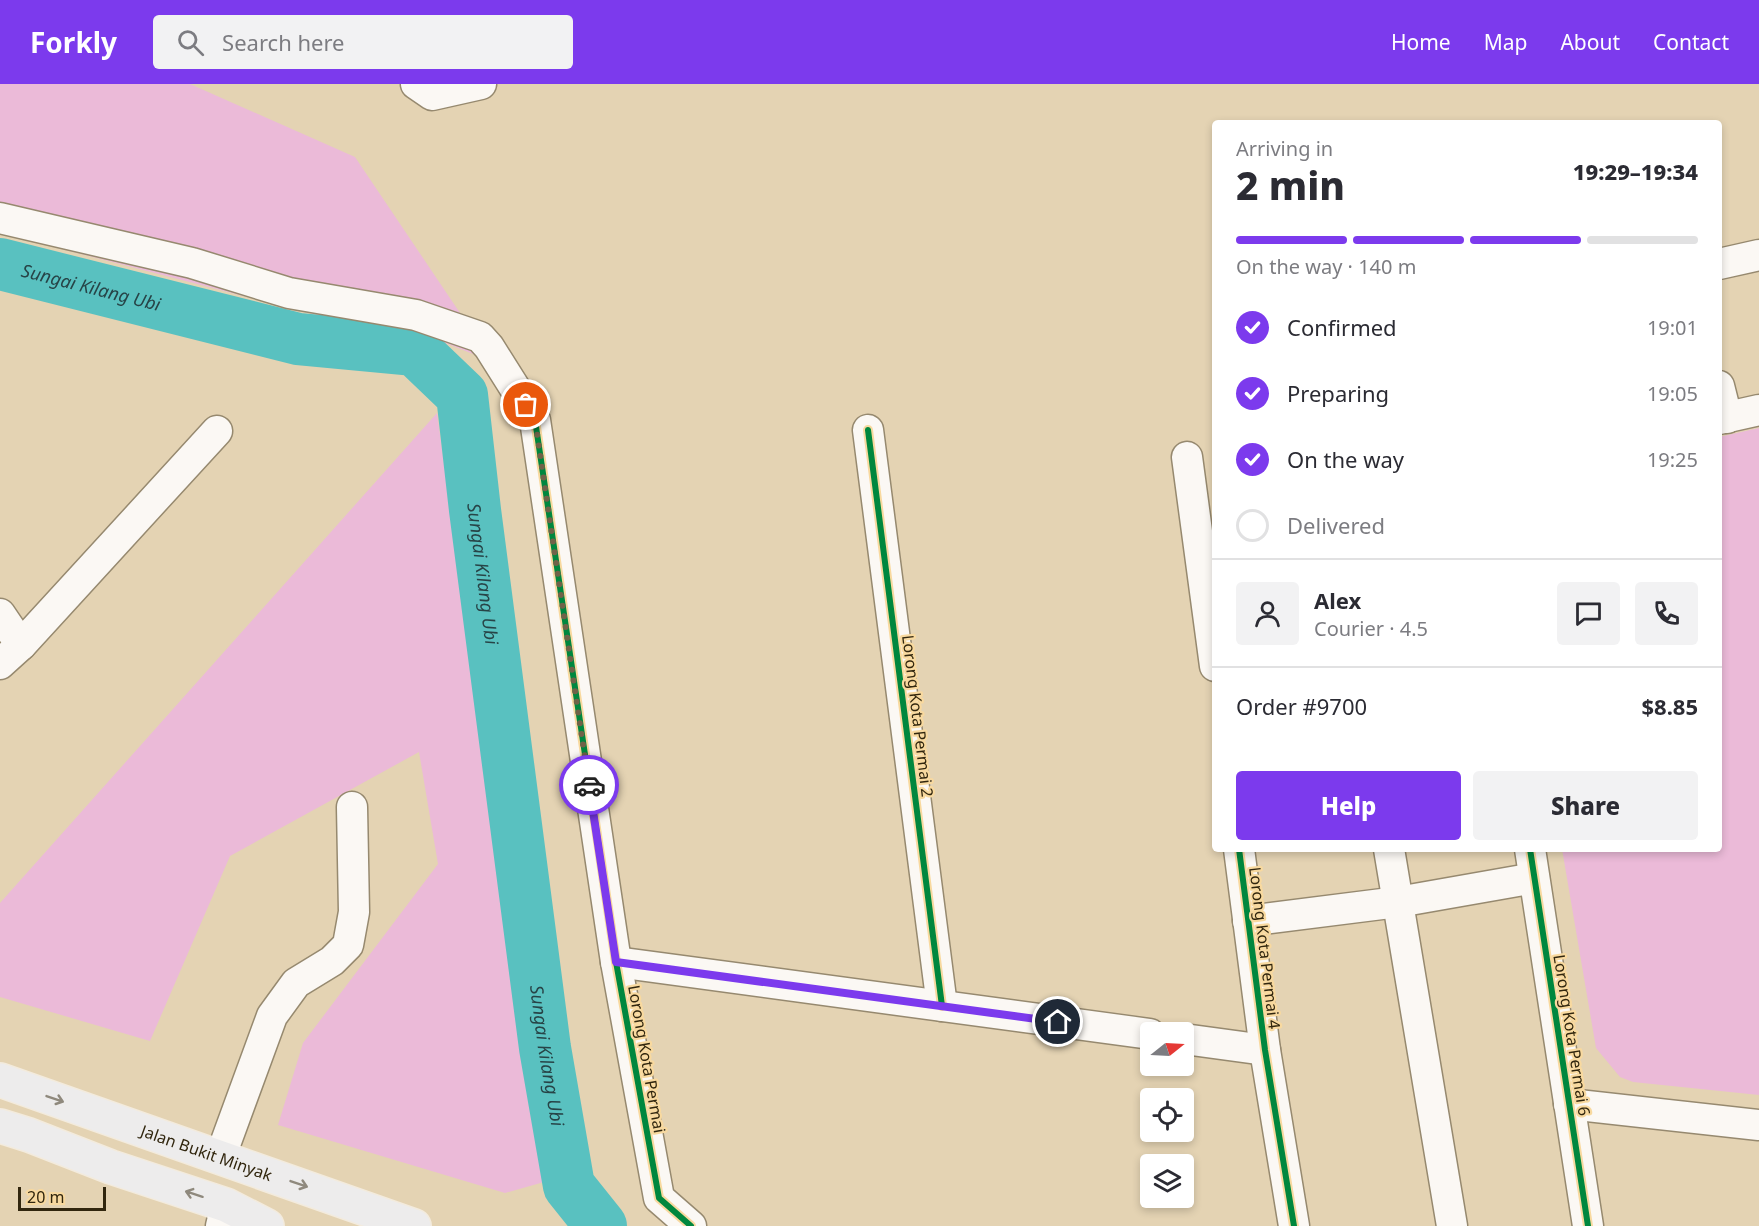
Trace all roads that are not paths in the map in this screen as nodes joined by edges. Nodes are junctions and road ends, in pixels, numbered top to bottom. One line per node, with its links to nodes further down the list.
1 (416, 84): 2 (street)
2 (481, 84)
3 (0, 218): 22 (street, Lorong Kota Permai)
4 (1759, 255): 5 (street)
5 (1722, 263)
6 (1759, 411): 7 (street)
7 (1723, 418)
8 (868, 430): 23 (street, Lorong Kota Permai 2)
9 (217, 431): 14 (street)
10 (1187, 457): 11 (street)
11 (1207, 540): 13 (street)
12 (0, 614): 14 (street)
13 (1212, 619)
14 (10, 654)
15 (352, 807): 31 (street)
16 (1239, 852): 21 (street, Lorong Kota Permai 4)
17 (1390, 852): 20 (street)
18 (1530, 852): 19 (street, Lorong Kota Permai 6)
19 (1534, 878): 20 (street); 28 (street, Lorong Kota Permai 6)
20 (1398, 902): 21 (street); 37 (street)
21 (1248, 921): 26 (street, Lorong Kota Permai 4)
22 (616, 962): 23 (street); 35 (street, Lorong Kota Permai)
23 (942, 1006): 24 (street)
24 (1140, 1033)
25 (1194, 1040): 26 (street)
26 (1265, 1050): 36 (street, Lorong Kota Permai 4)
27 (0, 1080): 31 (main road, Jalan Bukit Minyak, one-way to 31)
28 (1569, 1104): 29 (street); 38 (street, Lorong Kota Permai 6)
29 (1759, 1125)
30 (0, 1126): 32 (main road, one-way to 30)
31 (220, 1158): 34 (main road, Jalan Bukit Minyak, one-way to 34)
32 (224, 1215): 33 (main road)
33 (267, 1226)
34 (414, 1226)
35 (691, 1226)
36 (1294, 1226)
37 (1452, 1226)
38 (1588, 1226)

